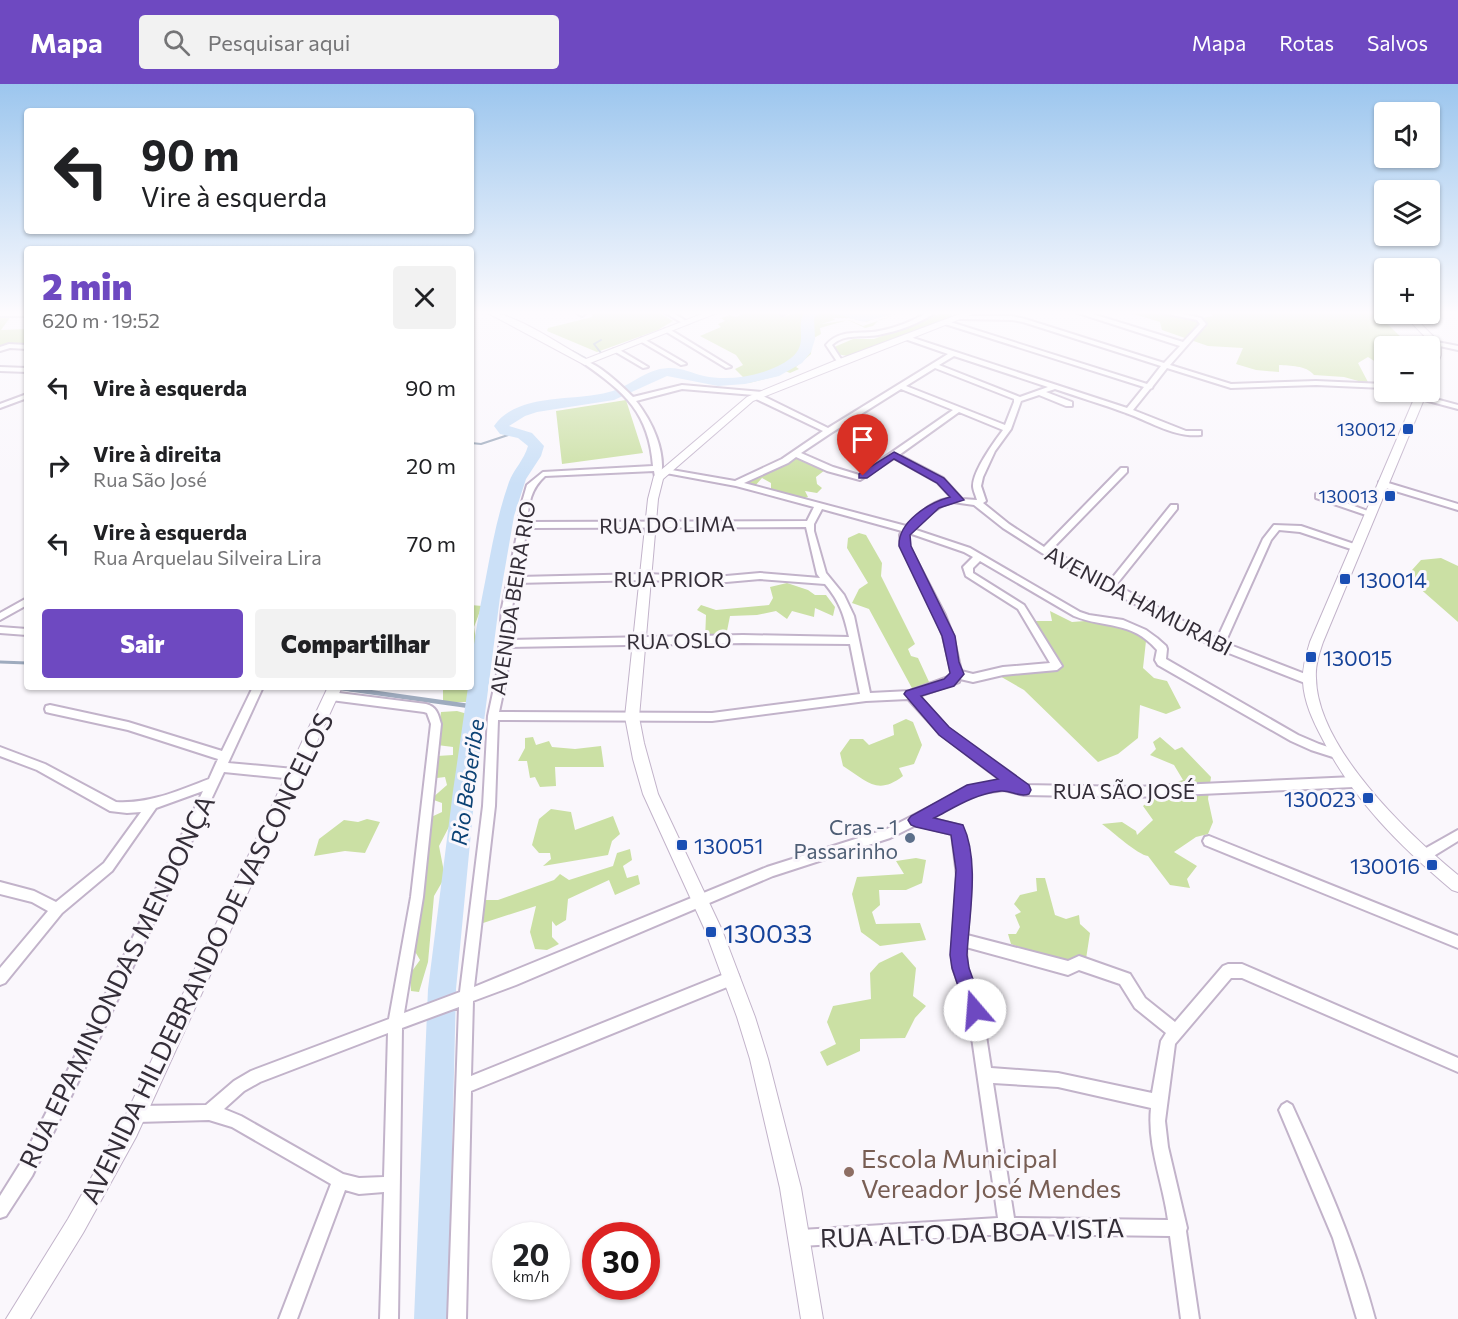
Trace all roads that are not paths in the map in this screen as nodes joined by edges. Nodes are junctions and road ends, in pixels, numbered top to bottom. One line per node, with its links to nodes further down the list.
1 (597, 370): 15 (street)
2 (813, 370): 14 (street)
3 (926, 370): 9 (street)
4 (945, 370): 17 (street)
5 (1000, 370): 11 (street)
6 (1099, 370): 12 (street)
7 (1163, 370): 12 (street)
8 (1180, 370): 10 (street)
9 (900, 386): 23 (street); 26 (street)
10 (1374, 386)
11 (1054, 387): 13 (street); 24 (street)
12 (1150, 387): 24 (street)
13 (1039, 392): 17 (street); 20 (street)
14 (760, 395): 15 (street); 26 (street); 31 (street)
15 (626, 396): 31 (street)
16 (24, 397): 21 (street)
17 (1015, 398): 25 (street)
18 (1440, 401): 22 (street)
19 (1414, 402): 33 (street)
20 (1069, 404)
21 (0, 406)
22 (1458, 407)
23 (958, 410): 25 (street); 29 (street)
24 (1128, 411): 27 (street)
25 (1007, 429): 36 (street)
26 (828, 431): 28 (street)
27 (1198, 433)
28 (795, 454): 29 (street); 32 (street)
29 (894, 455): 35 (street)
30 (1124, 470): 46 (street)
31 (661, 472): 32 (street); 41 (street); 43 (street, AVENIDA BEIRA RIO)
32 (736, 484): 37 (street)
33 (1382, 484): 39 (street); 40 (street)
34 (1319, 496): 40 (street)
35 (958, 500): 36 (street); 44 (street)
36 (977, 503): 46 (street, AVENIDA HAMURABI)
37 (819, 506): 42 (street); 44 (street)
38 (1174, 507): 51 (street)
39 (1458, 507)
40 (1370, 513): 45 (street)
41 (651, 524): 42 (street, RUA DO LIMA); 43 (street, RUA DO LIMA); 48 (street)
42 (810, 524): 50 (street)
43 (523, 525): 49 (street, AVENIDA BEIRA RIO)
44 (908, 529): 47 (street); 60 (street)
45 (1354, 547): 59 (street); 61 (street)
46 (1046, 551): 51 (street, AVENIDA HAMURABI)
47 (979, 557): 60 (street); 70 (street)
48 (646, 577): 49 (street, RUA PRIOR); 50 (street, RUA PRIOR); 57 (street)
49 (512, 580): 58 (street, AVENIDA BEIRA RIO)
50 (825, 581): 56 (street)
51 (1110, 587): 59 (street, AVENIDA HAMURABI)
52 (24, 602): 53 (street)
53 (0, 617)
54 (0, 630): 55 (street)
55 (24, 632)
56 (853, 641): 57 (street, RUA OSLO); 65 (street)
57 (641, 642): 58 (street, RUA OSLO); 68 (street)
58 (505, 644): 67 (street, AVENIDA BEIRA RIO)
59 (1219, 645): 61 (street, AVENIDA HAMURABI)
60 (953, 678): 64 (street)
61 (1309, 680): 70 (street)
62 (257, 690): 71 (street, RUA EPAMINONDAS MENDONÇA)
63 (333, 692): 72 (street, AVENIDA HILDEBRANDO DE VASCONCELOS); 90 (street)
64 (911, 694): 65 (street); 75 (street)
65 (866, 697): 68 (street)
66 (50, 709): 71 (street)
67 (493, 716): 68 (street); 89 (street, AVENIDA BEIRA RIO)
68 (632, 717): 83 (street)
69 (0, 751): 76 (street)
70 (1336, 754): 74 (street)
71 (222, 762): 72 (street); 73 (street, RUA EPAMINONDAS MENDONÇA)
72 (294, 774): 98 (street, AVENIDA HILDEBRANDO DE VASCONCELOS)
73 (213, 782): 76 (street); 101 (street, RUA EPAMINONDAS MENDONÇA)
74 (1354, 782): 75 (street, RUA SÃO JOSÉ); 80 (street)
75 (1024, 790): 77 (street, RUA SÃO JOSÉ)
76 (152, 805): 84 (street)
77 (916, 820): 83 (street, RUA SÃO JOSÉ); 85 (street)
78 (1458, 835): 80 (street)
79 (1209, 841): 86 (street)
80 (1423, 856): 81 (street)
81 (1458, 885)
82 (0, 888): 84 (street)
83 (701, 900): 88 (street); 89 (street, RUA SÃO JOSÉ)
84 (57, 909): 87 (street)
85 (960, 939): 91 (street); 93 (street)
86 (1458, 942)
87 (0, 978)
88 (732, 978): 94 (street); 104 (street)
89 (460, 999): 90 (street, RUA SÃO JOSÉ); 94 (street, AVENIDA BEIRA RIO)
90 (395, 1024): 97 (street, RUA SÃO JOSÉ); 100 (street)
91 (1176, 1032): 92 (street); 95 (street)
92 (1458, 1065)
93 (984, 1075): 95 (street); 102 (street)
94 (463, 1087): 108 (street, AVENIDA BEIRA RIO)
95 (1159, 1102): 103 (street)
96 (1287, 1110): 111 (street)
97 (209, 1112): 98 (street); 99 (street)
98 (137, 1114): 105 (street, AVENIDA HILDEBRANDO DE VASCONCELOS)
99 (340, 1181): 100 (street); 106 (street)
100 (393, 1184): 107 (street)
101 (0, 1210)
102 (1007, 1226): 103 (street, RUA ALTO DA BOA VISTA); 104 (street, RUA ALTO DA BOA VISTA)
103 (1179, 1228): 110 (street)
104 (801, 1238): 109 (street)
105 (17, 1319)
106 (288, 1319)
107 (389, 1319)
108 (457, 1319)
109 (812, 1319)
110 (1190, 1319)
111 (1366, 1319)

